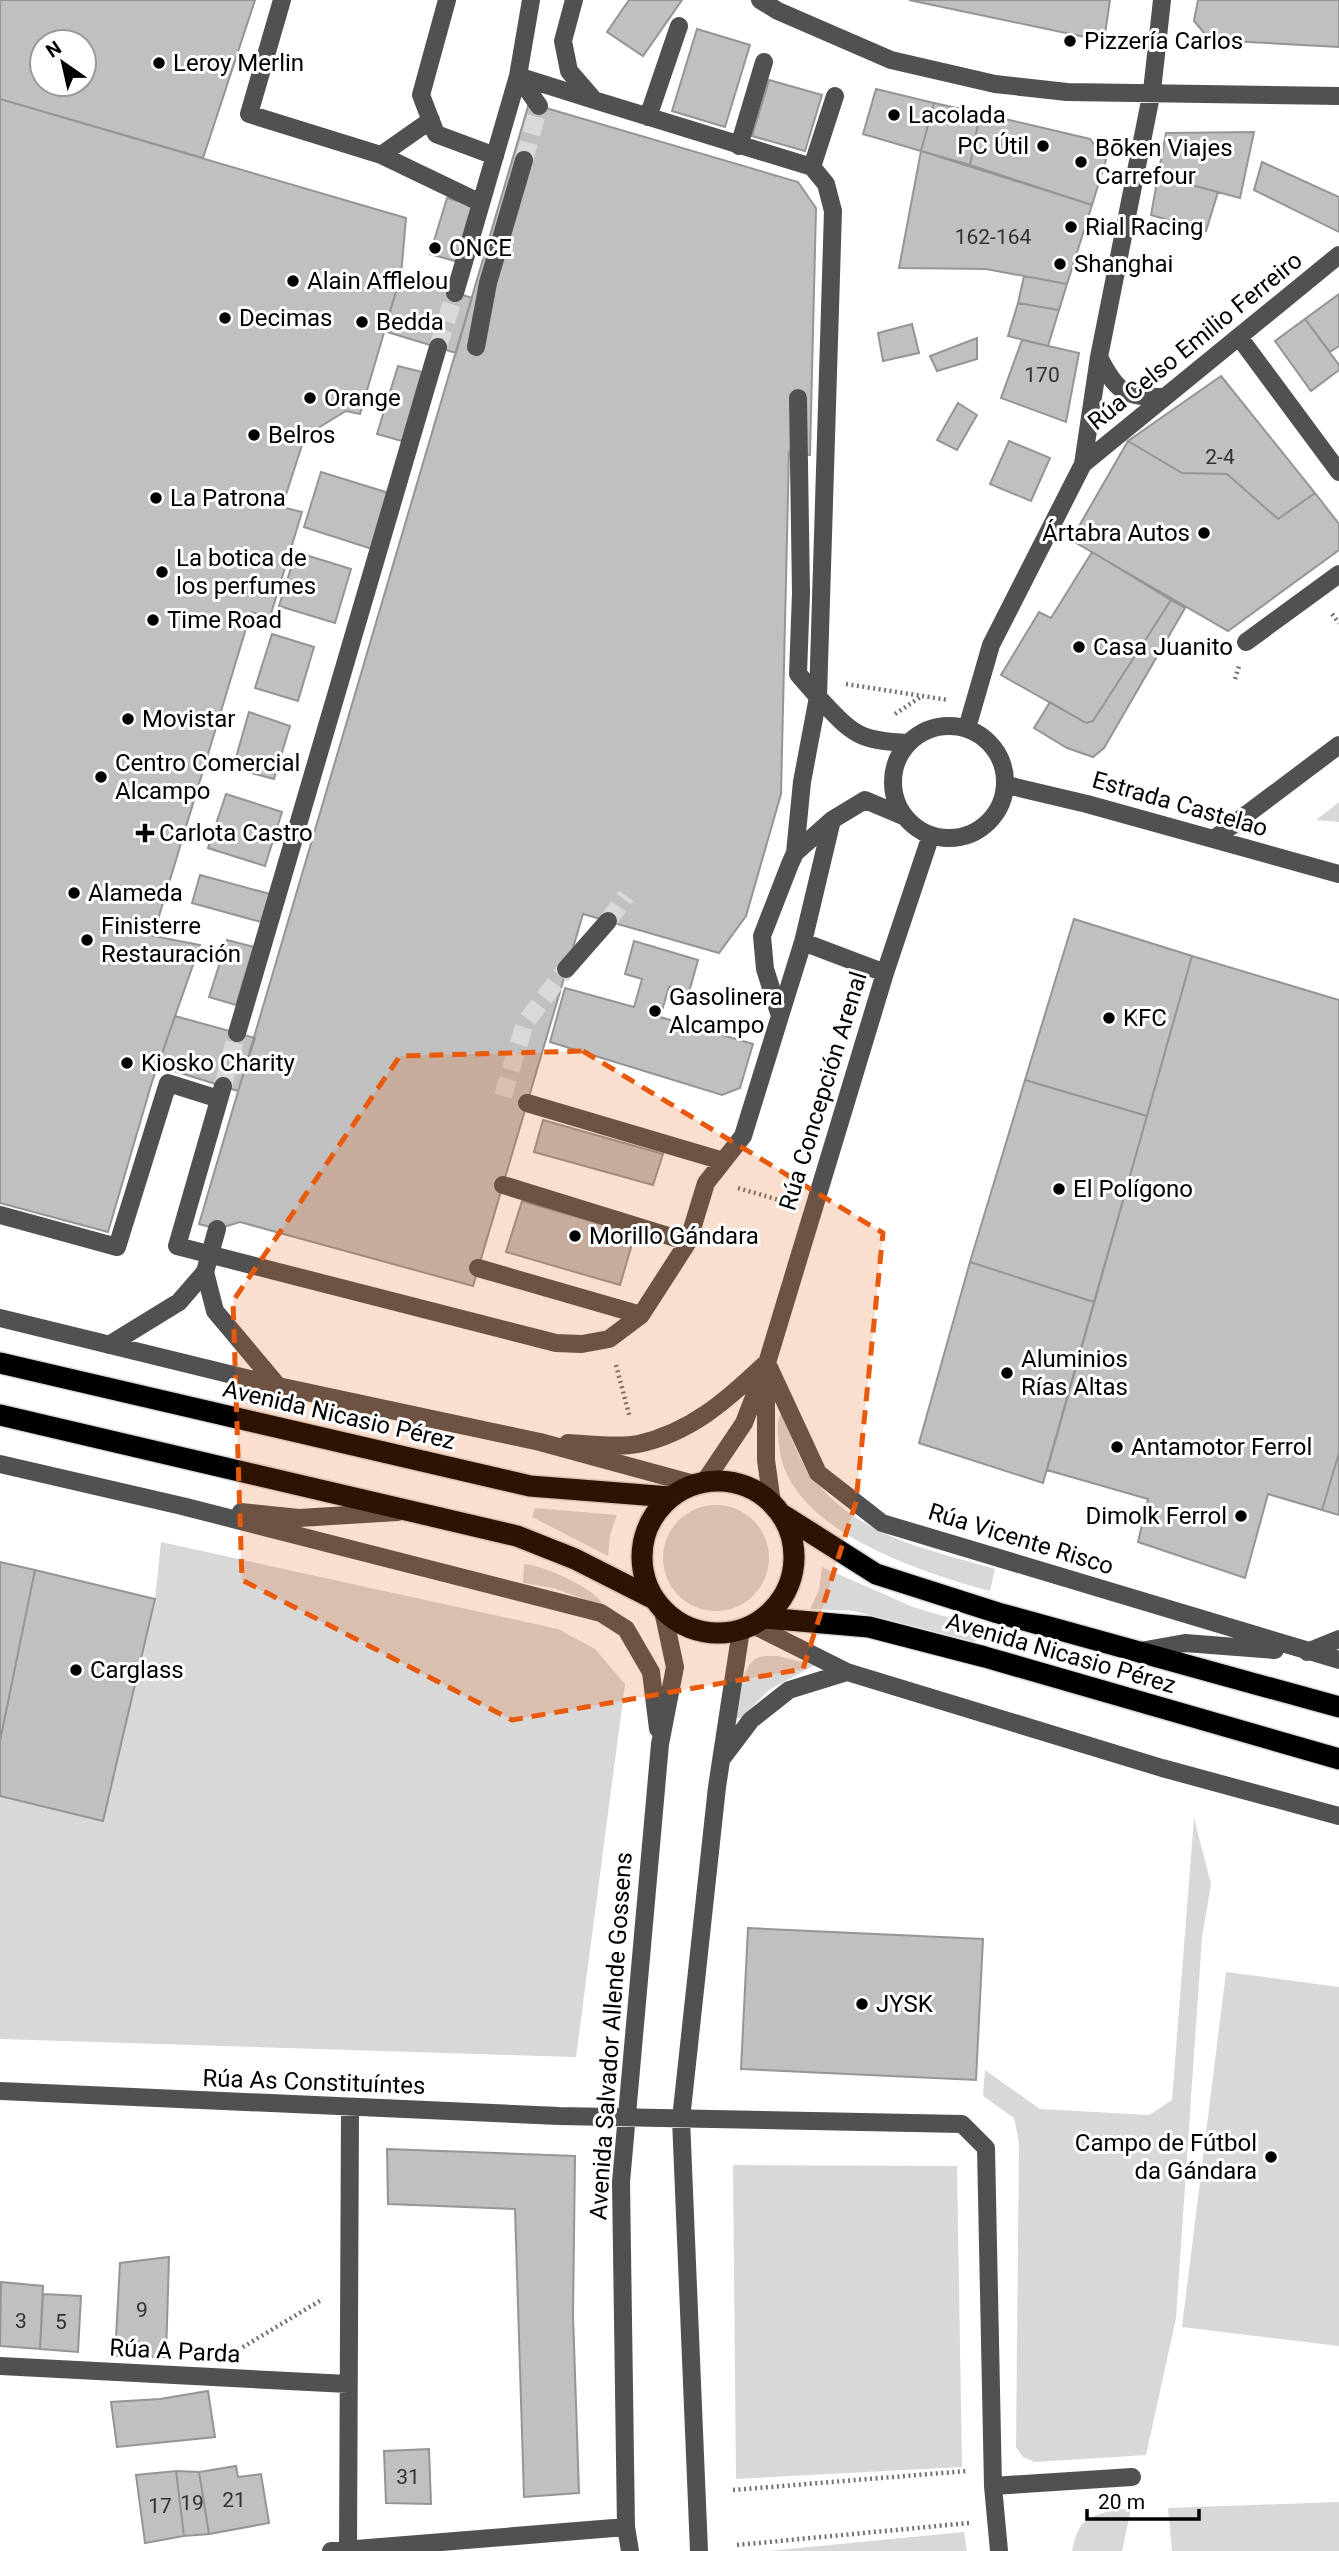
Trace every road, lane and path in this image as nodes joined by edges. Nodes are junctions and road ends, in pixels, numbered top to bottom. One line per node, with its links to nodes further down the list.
1 (282, 0): 18 (street)
2 (447, 0): 16 (street)
3 (531, 0): 9 (street)
4 (574, 0): 13 (street)
5 (760, 0): 10 (street)
6 (1162, 0): 10 (street)
7 (679, 26): 15 (street)
8 (764, 62): 17 (street)
9 (518, 76): 13 (street); 14 (street); 19 (street)
10 (1152, 91): 12 (street); 28 (street)
11 (835, 96): 21 (street)
12 (1339, 96)
13 (594, 100): 15 (street)
14 (539, 106)
15 (649, 117): 17 (street)
16 (431, 120): 18 (street); 19 (street)
17 (739, 146): 21 (street)
18 (381, 155): 22 (street)
19 (495, 156): 22 (street)
20 (524, 160): 27 (street)
21 (812, 167): 35 (street)
22 (481, 203): 24 (street)
23 (1339, 255): 25 (street, Rúa Celso Emilio Ferreiro)
24 (455, 293)
25 (1239, 337): 29 (street, Rúa Celso Emilio Ferreiro); 32 (street)
26 (439, 347): 52 (street)
27 (476, 347)
28 (1099, 357): 29 (street); 31 (street)
29 (1165, 397): 31 (street, Rúa Celso Emilio Ferreiro)
30 (798, 398): 35 (street)
31 (1083, 464): 36 (street)
32 (1339, 472)
33 (1339, 574): 34 (street)
34 (1246, 642)
35 (820, 688): 36 (path); 38 (street); 45 (street)
36 (973, 704): 37 (street)
37 (967, 728): 38 (street); 40 (street)
38 (908, 743): 41 (street)
39 (1339, 745): 44 (street)
40 (1007, 785): 43 (street); 44 (street, Estrada Castelao)
41 (903, 816): 42 (street); 43 (street)
42 (832, 820): 45 (street); 48 (street)
43 (931, 835): 50 (street, Rúa Concepción Arenal)
44 (1214, 839): 46 (street, Estrada Castelao)
45 (795, 853): 51 (street)
46 (1339, 874)
47 (608, 921): 49 (street)
48 (803, 942): 50 (street); 51 (street)
49 (566, 970)
50 (885, 973): 68 (street, Rúa Concepción Arenal)
51 (780, 1016): 54 (street)
52 (237, 1033)
53 (527, 1103): 54 (street)
54 (723, 1161): 60 (street)
55 (503, 1185): 60 (street)
56 (743, 1188): 57 (path)
57 (779, 1200)
58 (0, 1215): 63 (street)
59 (217, 1229): 62 (street, bridge)
60 (688, 1242): 63 (street)
61 (478, 1268): 63 (street)
62 (205, 1272): 65 (street); 69 (street)
63 (641, 1315)
64 (0, 1318): 65 (street)
65 (109, 1345): 69 (street)
66 (0, 1363): 75 (highway, Avenida Nicasio Pérez)
67 (615, 1363): 70 (path)
68 (766, 1363): 72 (street); 74 (street); 77 (street); 83 (street, Rúa Vicente Risco)
69 (278, 1386): 72 (street)
70 (628, 1414)
71 (0, 1415): 78 (highway)
72 (540, 1442): 74 (street)
73 (0, 1464): 76 (street)
74 (700, 1482): 75 (highway); 77 (highway)
75 (670, 1497): 79 (highway)
76 (182, 1506): 78 (street); 87 (street)
77 (777, 1509): 80 (highway); 82 (highway, Avenida Nicasio Pérez)
78 (422, 1511): 79 (highway)
79 (657, 1604): 80 (highway); 87 (street, Avenida Salvador Allende Gossens)
80 (753, 1624): 85 (street); 88 (street); 89 (highway, Avenida Nicasio Pérez)
81 (1339, 1639): 83 (street)
82 (1136, 1651): 83 (street); 86 (highway, Avenida Nicasio Pérez)
83 (1310, 1652): 84 (street, Rúa Vicente Risco)
84 (1339, 1660)
85 (847, 1672): 88 (street); 90 (street)
86 (1339, 1707)
87 (660, 1744): 93 (street, Avenida Salvador Allende Gossens)
88 (721, 1759): 94 (street)
89 (1339, 1759)
90 (1339, 1816)
91 (0, 2091): 92 (street, Rúa As Constituíntes)
92 (350, 2109): 93 (street, Rúa As Constituíntes); 95 (street)
93 (625, 2118): 94 (street, Rúa As Constituíntes); 104 (street, Avenida Salvador Allende Gossens)
94 (681, 2119): 101 (street, Rúa As Constituíntes); 108 (street)
95 (348, 2284): 97 (path); 98 (street)
96 (0, 2366): 97 (street, Rúa A Parda)
97 (193, 2376): 98 (street, Rúa A Parda)
98 (348, 2384): 106 (street)
99 (968, 2471): 102 (path)
100 (1132, 2477): 101 (street)
101 (993, 2486): 109 (street, Rúa As Constituíntes)
102 (733, 2490)
103 (973, 2523): 105 (path)
104 (626, 2527): 106 (street); 107 (street, Avenida Salvador Allende Gossens)
105 (737, 2545)
106 (342, 2550)
107 (630, 2551)
108 (699, 2551)
109 (999, 2551)

